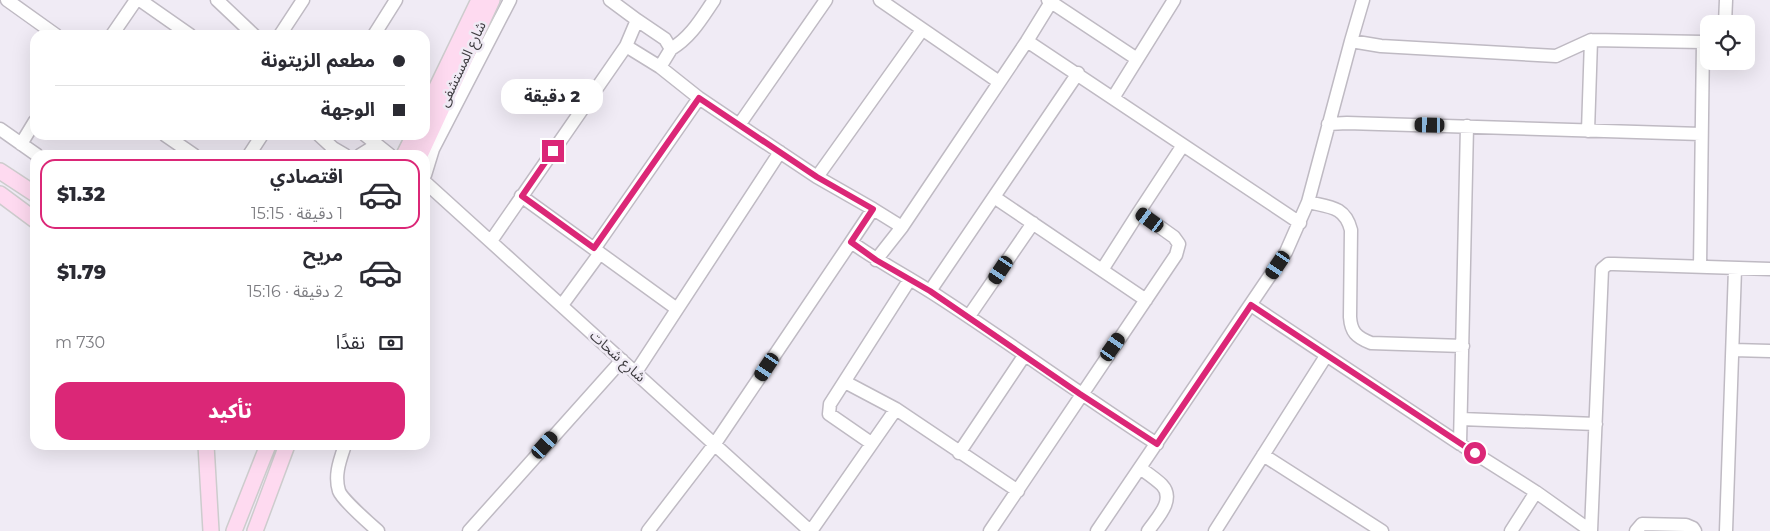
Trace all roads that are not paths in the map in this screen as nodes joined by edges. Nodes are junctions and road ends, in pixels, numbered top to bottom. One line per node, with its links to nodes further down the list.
1 (7, 0): 20 (street)
2 (136, 0): 21 (street)
3 (140, 0): 22 (street)
4 (217, 0): 23 (street)
5 (303, 0): 24 (street)
6 (396, 0): 25 (street)
7 (479, 0): 40 (main road, شارع المستشفى)
8 (492, 0): 47 (main road, شارع المستشفى)
9 (510, 0): 61 (street)
10 (610, 0): 19 (street)
11 (714, 0): 32 (street)
12 (826, 0): 42 (street)
13 (880, 0): 26 (street)
14 (1174, 0): 33 (street)
15 (1363, 0): 29 (street)
16 (1726, 0): 18 (street)
17 (1050, 1): 28 (street); 33 (street)
18 (1725, 15)
19 (637, 20): 31 (street); 32 (street)
20 (49, 30)
21 (115, 30)
22 (183, 30)
23 (249, 30)
24 (283, 30)
25 (377, 30)
26 (922, 30): 37 (street); 63 (street)
27 (1591, 40): 29 (street); 30 (street); 46 (street)
28 (1027, 41): 36 (street); 37 (street)
29 (1350, 41): 41 (street)
30 (1700, 42)
31 (626, 46): 34 (street); 67 (street)
32 (671, 49): 34 (street)
33 (1137, 60): 39 (street)
34 (660, 67): 38 (street)
35 (1704, 70): 48 (street)
36 (1078, 73): 39 (street); 68 (street)
37 (999, 82): 75 (street)
38 (699, 98): 42 (street); 78 (street)
39 (1113, 98): 54 (street)
40 (430, 102)
41 (1328, 124): 43 (street); 69 (street)
42 (739, 125): 60 (street)
43 (1467, 126): 46 (street); 91 (street)
44 (0, 129): 52 (street)
45 (30, 129): 52 (street)
46 (1588, 131): 48 (street)
47 (430, 133)
48 (1701, 134): 80 (street)
49 (172, 140): 56 (street)
50 (324, 140): 57 (street)
51 (370, 140): 53 (street)
52 (21, 144): 55 (street)
53 (376, 145): 58 (street); 59 (street)
54 (1183, 145): 71 (street); 74 (street)
55 (30, 150)
56 (187, 150)
57 (336, 150)
58 (368, 150)
59 (383, 150)
60 (780, 152): 63 (street); 89 (street)
61 (430, 158)
62 (0, 171): 65 (main road)
63 (817, 177): 70 (street)
64 (430, 186): 76 (street, شارع شحات)
65 (30, 191)
66 (0, 194): 72 (main road)
67 (522, 196): 76 (street); 78 (street)
68 (994, 197): 73 (street); 85 (street)
69 (1308, 202): 74 (street); 91 (street)
70 (873, 209): 75 (street); 77 (street)
71 (1139, 212): 82 (street); 86 (street)
72 (30, 216)
73 (1032, 223): 82 (street); 90 (street)
74 (1300, 223): 88 (street)
75 (902, 227): 79 (street)
76 (491, 241): 87 (street, شارع شحات)
77 (851, 242): 79 (street); 106 (street)
78 (597, 251): 87 (street); 89 (street)
79 (876, 260): 84 (street)
80 (1700, 267): 81 (street); 102 (street)
81 (1735, 269): 83 (street); 92 (street)
82 (1102, 270): 86 (street)
83 (1770, 270)
84 (910, 279): 85 (street); 98 (street)
85 (930, 291): 90 (street)
86 (1146, 300): 99 (street)
87 (562, 305): 96 (street, شارع شحات)
88 (1251, 305): 95 (street); 104 (street)
89 (677, 309): 97 (street)
90 (969, 316): 94 (street)
91 (1463, 346): 101 (street)
92 (1733, 350): 93 (street); 134 (street)
93 (1770, 351)
94 (1024, 356): 99 (street); 112 (street)
95 (1326, 356): 105 (street); 113 (street)
96 (622, 360): 97 (street, شارع شحات); 122 (street)
97 (636, 372): 106 (street, شارع شحات)
98 (846, 382): 100 (street); 103 (street)
99 (1080, 394): 104 (street); 116 (street)
100 (896, 409): 103 (street); 112 (street)
101 (1461, 418): 102 (street); 105 (street)
102 (1596, 424): 131 (street)
103 (871, 443): 124 (street)
104 (1157, 444): 114 (street)
105 (1460, 444): 117 (street)
106 (714, 445): 123 (street); 124 (street, شارع شحات)
107 (206, 450): 118 (main road)
108 (266, 450): 119 (main road)
109 (269, 450): 115 (main road)
110 (285, 450): 115 (main road)
111 (343, 450): 121 (street)
112 (959, 453): 116 (street)
113 (1263, 455): 128 (street); 129 (street)
114 (1140, 468): 126 (street); 127 (street)
115 (275, 477): 120 (main road)
116 (1018, 491): 125 (street)
117 (1536, 492): 130 (street); 131 (street)
118 (211, 531)
119 (234, 531)
120 (255, 531)
121 (378, 531)
122 (469, 531)
123 (648, 531)
124 (810, 531)
125 (990, 531)
126 (1097, 531)
127 (1148, 531)
128 (1215, 531)
129 (1382, 531)
130 (1511, 531)
131 (1591, 531)
132 (1636, 531): 133 (street)
133 (1695, 531)
134 (1726, 531)

